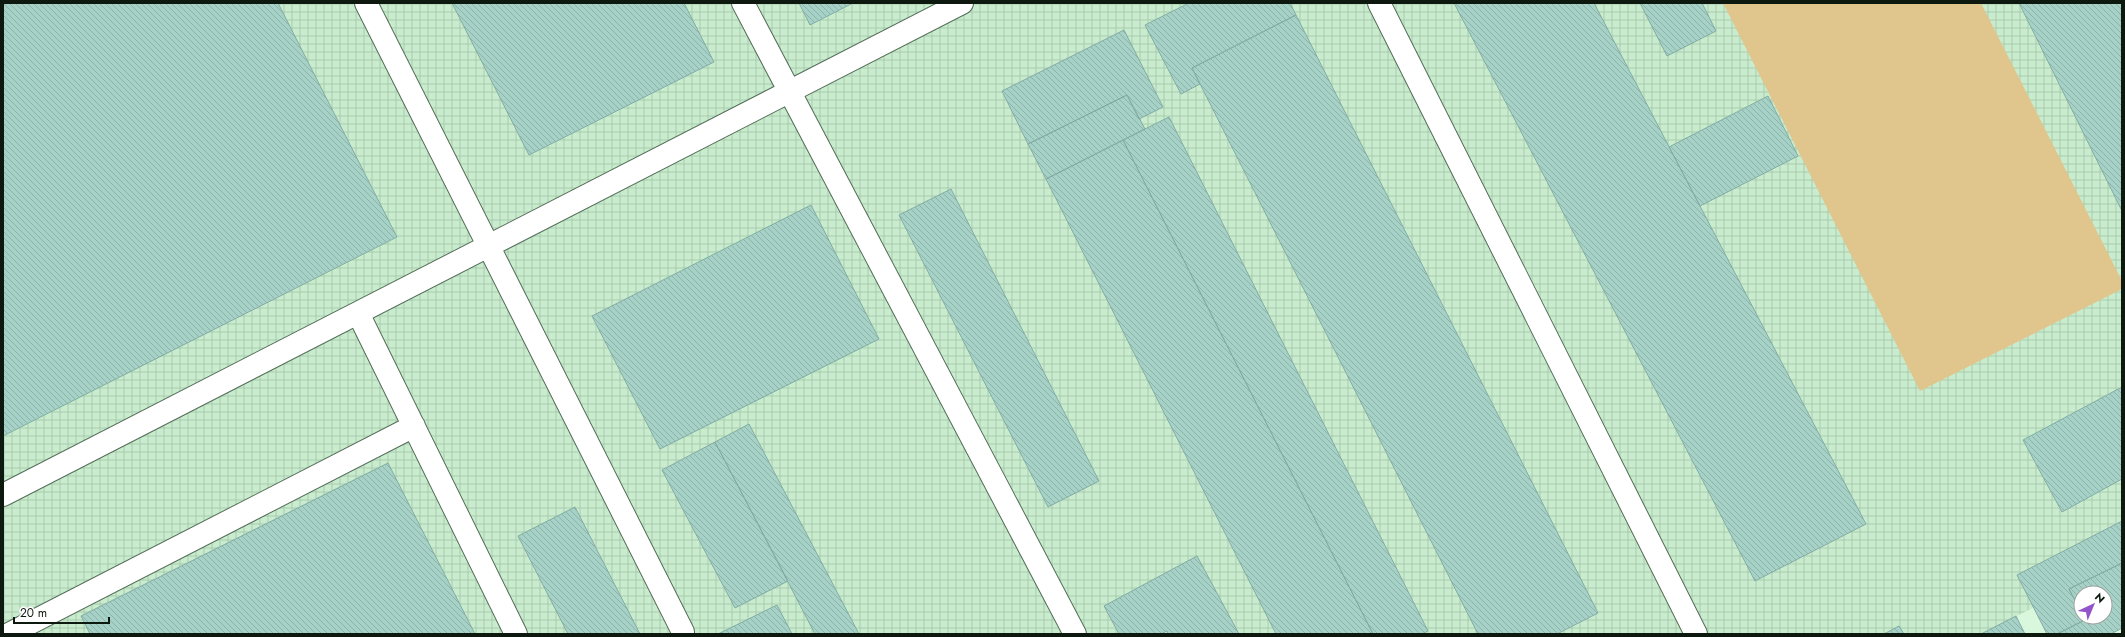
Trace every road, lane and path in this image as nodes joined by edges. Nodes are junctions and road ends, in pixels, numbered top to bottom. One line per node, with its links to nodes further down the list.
1 (366, 3): 6 (lane)
2 (743, 3): 5 (lane)
3 (962, 3): 5 (lane)
4 (1379, 3): 14 (lane)
5 (789, 92): 6 (lane); 13 (lane)
6 (488, 246): 7 (lane); 10 (lane)
7 (358, 313): 8 (lane); 9 (lane)
8 (414, 426): 11 (lane); 12 (lane)
9 (3, 495)
10 (683, 632)
11 (9, 634)
12 (516, 634)
13 (1075, 634)
14 (1696, 634)

